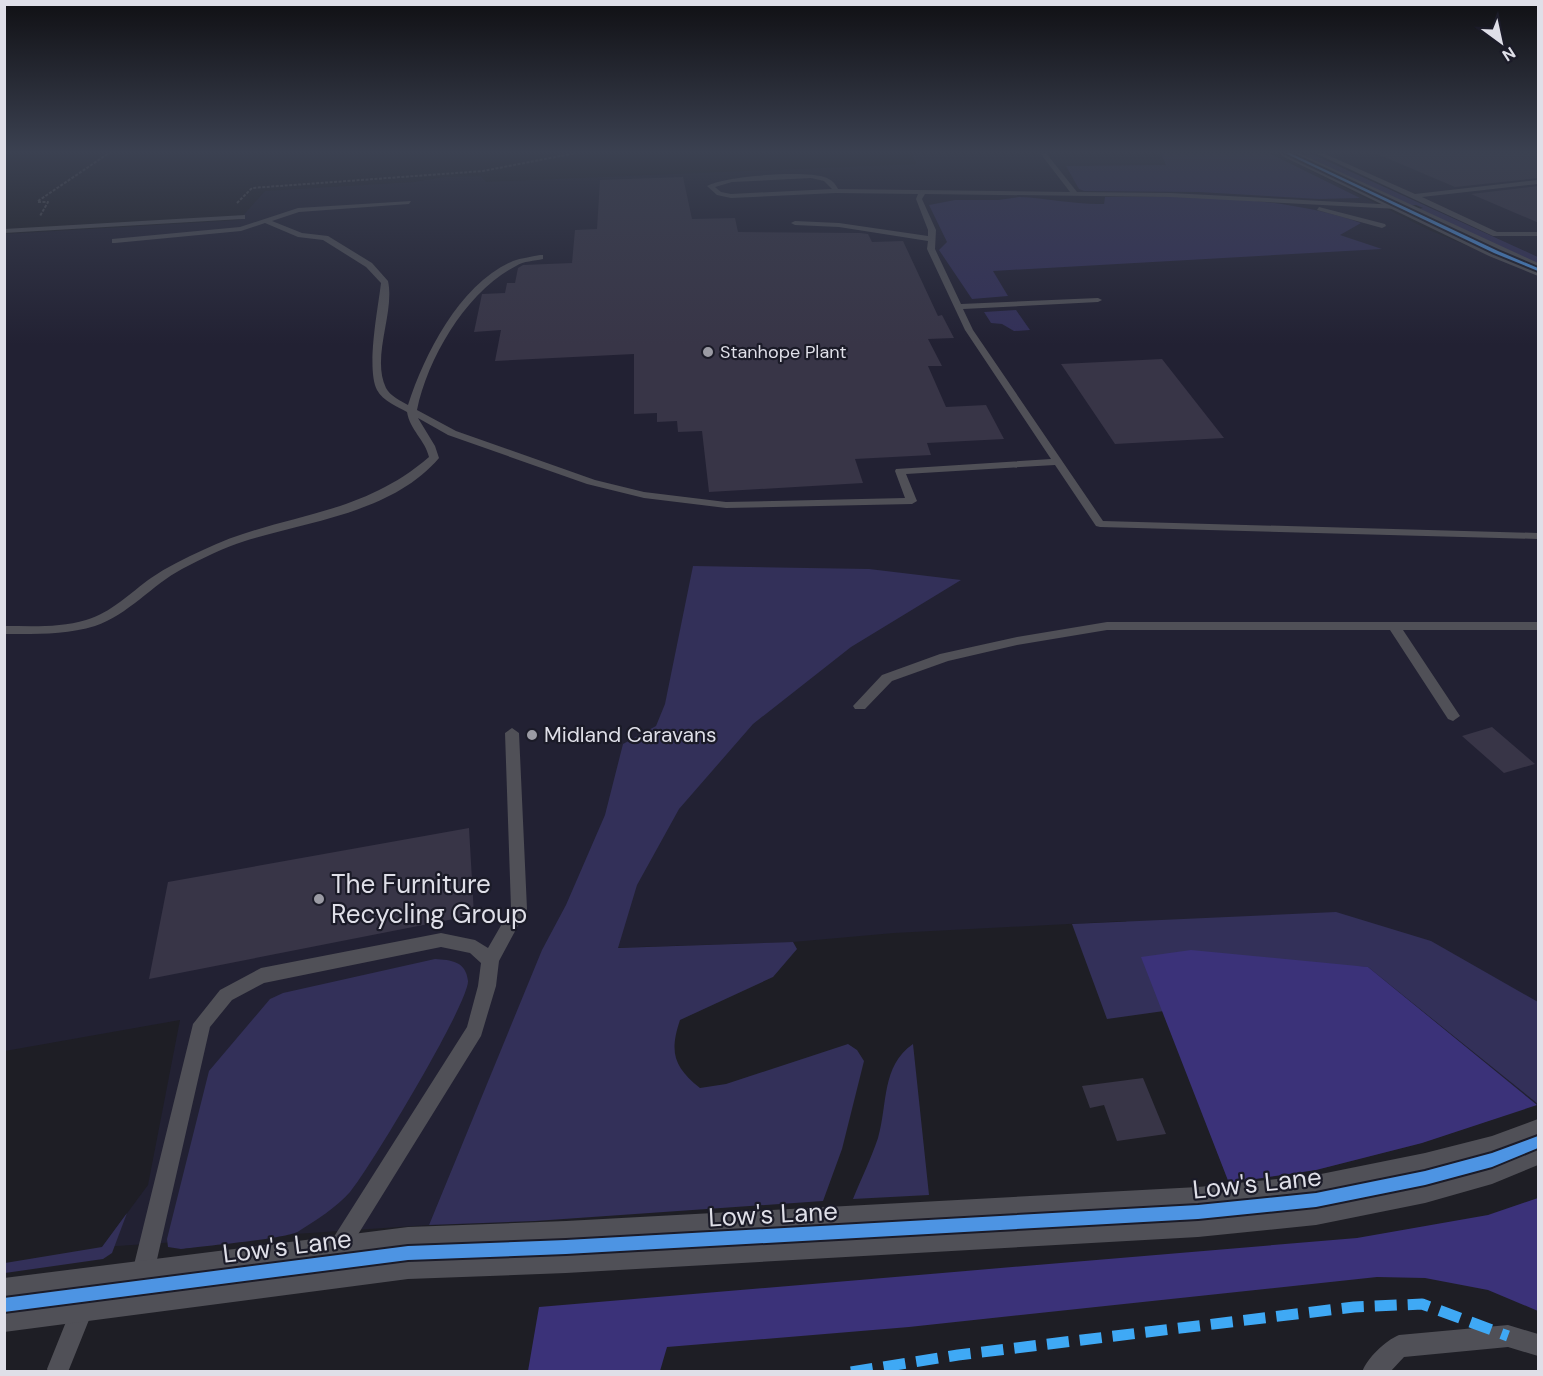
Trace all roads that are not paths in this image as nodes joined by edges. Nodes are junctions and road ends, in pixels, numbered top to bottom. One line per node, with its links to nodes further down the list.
1 (238, 217): 10 (lane)
2 (277, 217): 7 (lane)
3 (927, 217): 12 (lane)
4 (1349, 217): 9 (lane)
5 (1421, 217): 15 (street)
6 (1460, 217): 11 (lane)
7 (266, 221): 13 (lane); 18 (lane)
8 (795, 224): 12 (lane)
9 (1382, 226)
10 (4, 231)
11 (1539, 234)
12 (932, 239): 17 (lane)
13 (115, 241)
14 (540, 257): 18 (lane)
15 (1539, 270)
16 (1098, 300): 17 (lane)
17 (959, 307): 19 (lane)
18 (412, 411): 19 (lane); 23 (lane)
19 (1058, 462): 20 (lane)
20 (1539, 536)
21 (1394, 626): 22 (lane); 24 (lane); 25 (lane)
22 (1539, 626)
23 (4, 630)
24 (860, 706)
25 (1453, 716)
26 (512, 733): 27 (lane)
27 (490, 960): 29 (lane); 30 (lane)
28 (1539, 1142): 29 (street, Low's Lane)
29 (329, 1262): 30 (street, Low's Lane)
30 (141, 1286): 31 (street, Low's Lane)
31 (90, 1292): 32 (street, Low's Lane); 34 (lane)
32 (4, 1305)
33 (1539, 1345): 35 (lane)
34 (58, 1369)
35 (1373, 1371)

